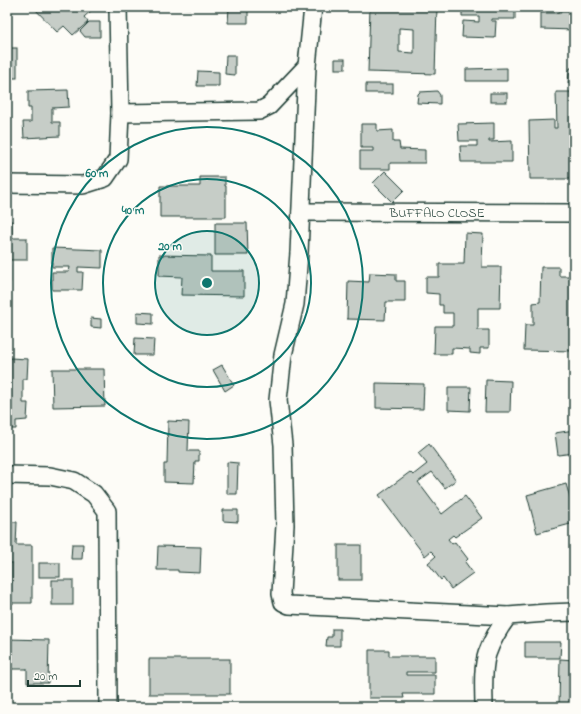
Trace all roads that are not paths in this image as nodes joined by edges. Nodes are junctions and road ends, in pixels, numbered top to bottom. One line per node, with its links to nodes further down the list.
1 (118, 7): 4 (street)
2 (313, 7): 3 (street)
3 (307, 66): 4 (street); 6 (street)
4 (120, 113): 5 (street)
5 (7, 184)
6 (301, 212): 7 (street, BUFFALO CLOSE); 10 (street)
7 (574, 213)
8 (7, 475): 11 (street)
9 (574, 612): 10 (street)
10 (508, 616): 12 (street)
11 (108, 707)
12 (484, 707)

